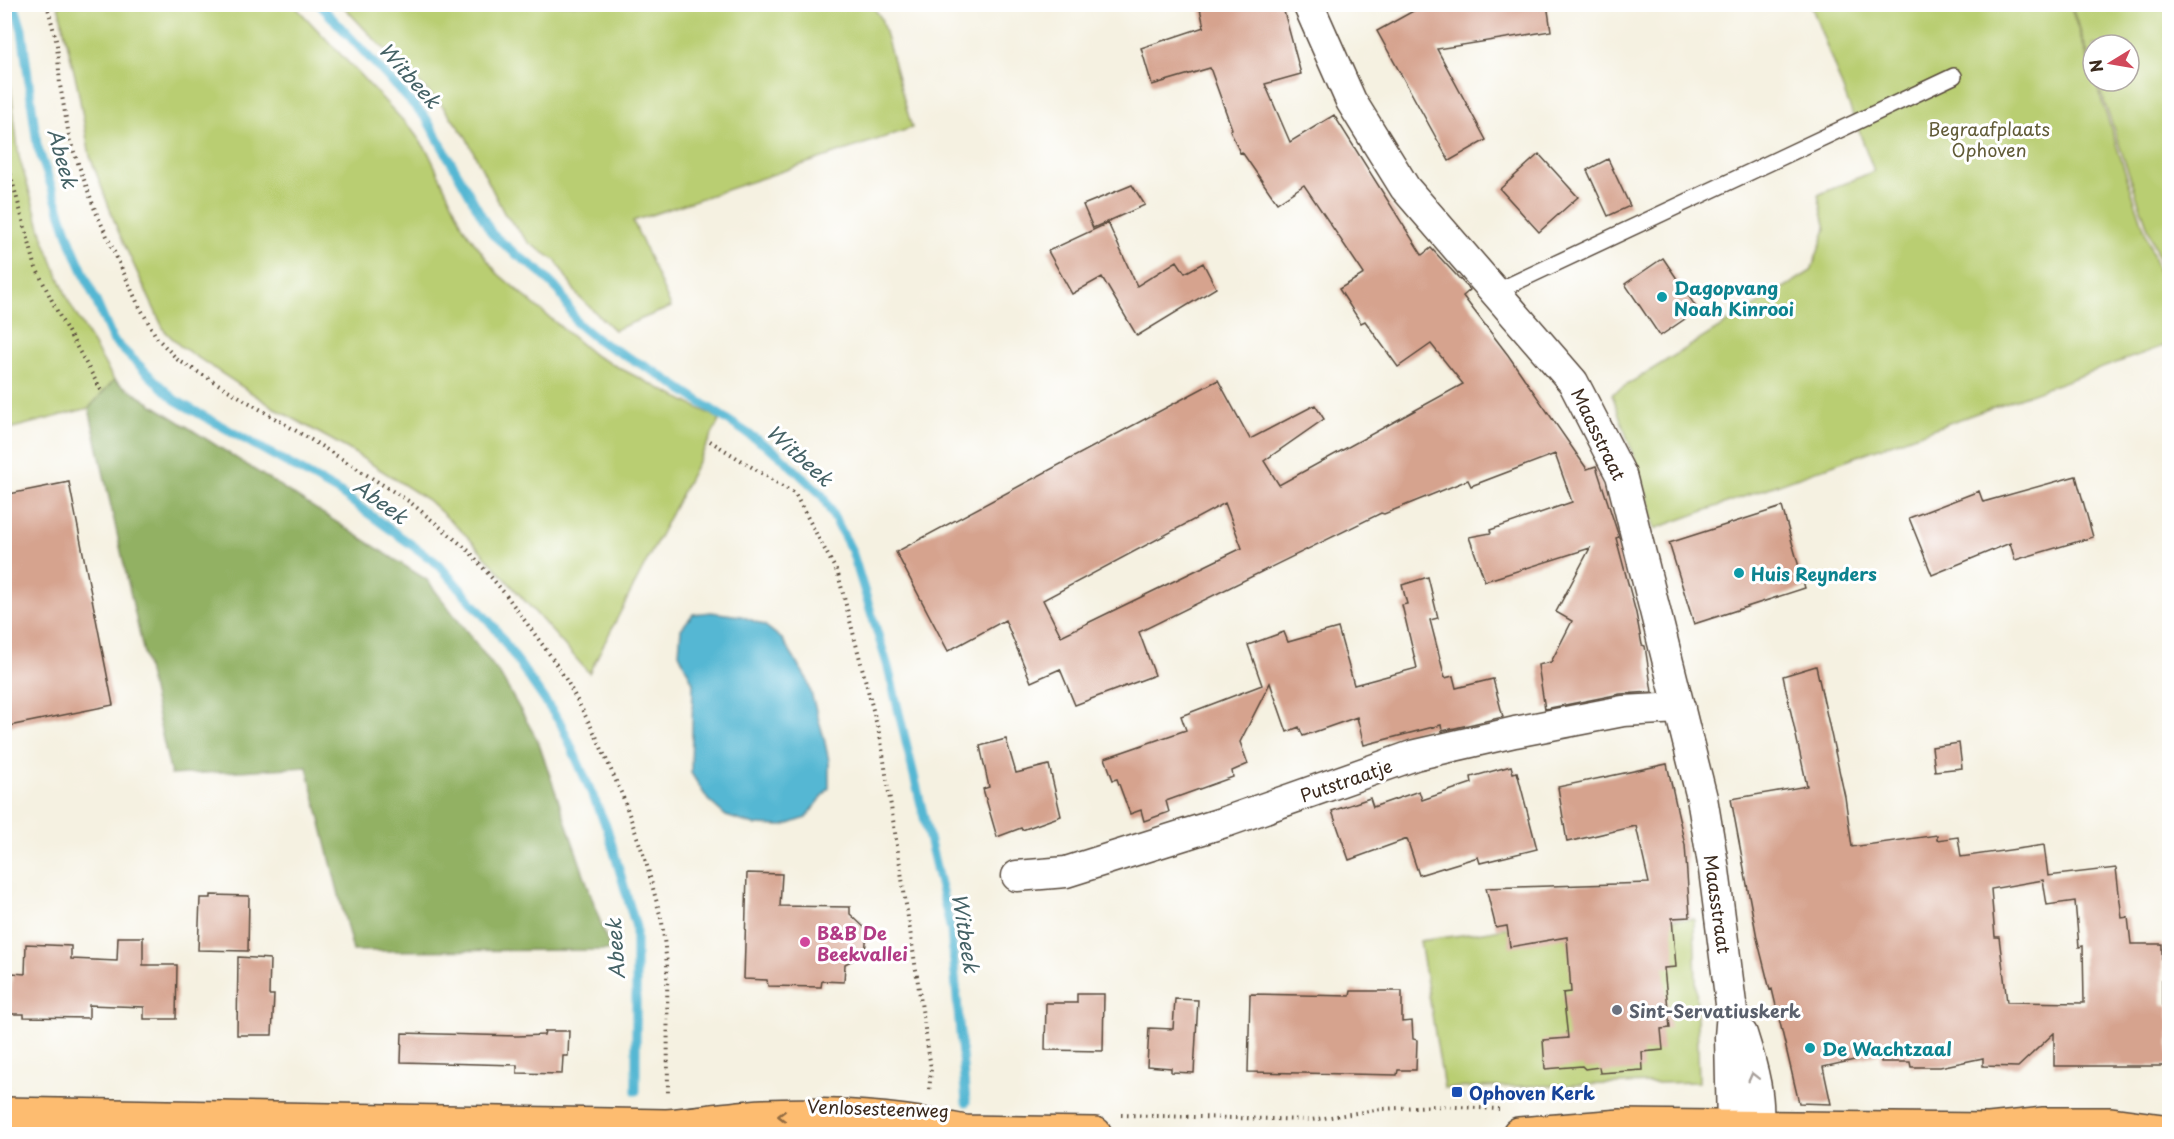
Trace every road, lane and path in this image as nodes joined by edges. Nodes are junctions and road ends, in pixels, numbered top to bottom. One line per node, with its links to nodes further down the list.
1 (46, 4): 13 (path)
2 (1308, 4): 5 (street, Maasstraat)
3 (1954, 76): 5 (lane)
4 (4, 151): 6 (path)
5 (1495, 292): 8 (street, Maasstraat)
6 (101, 390)
7 (710, 441): 15 (path)
8 (1680, 708): 9 (street, Putstraatje); 17 (street, Maasstraat)
9 (1017, 876)
10 (4, 1114): 13 (main road, Venlosesteenweg)
11 (1511, 1122): 12 (path); 16 (main road)
12 (1104, 1125): 15 (main road, Venlosesteenweg)
13 (667, 1126): 15 (main road, Venlosesteenweg, one-way to 13); 19 (main road, Venlosesteenweg)
14 (2044, 1129): 17 (main road); 18 (main road)
15 (946, 1130)
16 (1699, 1131): 17 (main road)
17 (1745, 1131)
18 (2169, 1132)
19 (717, 1134)

